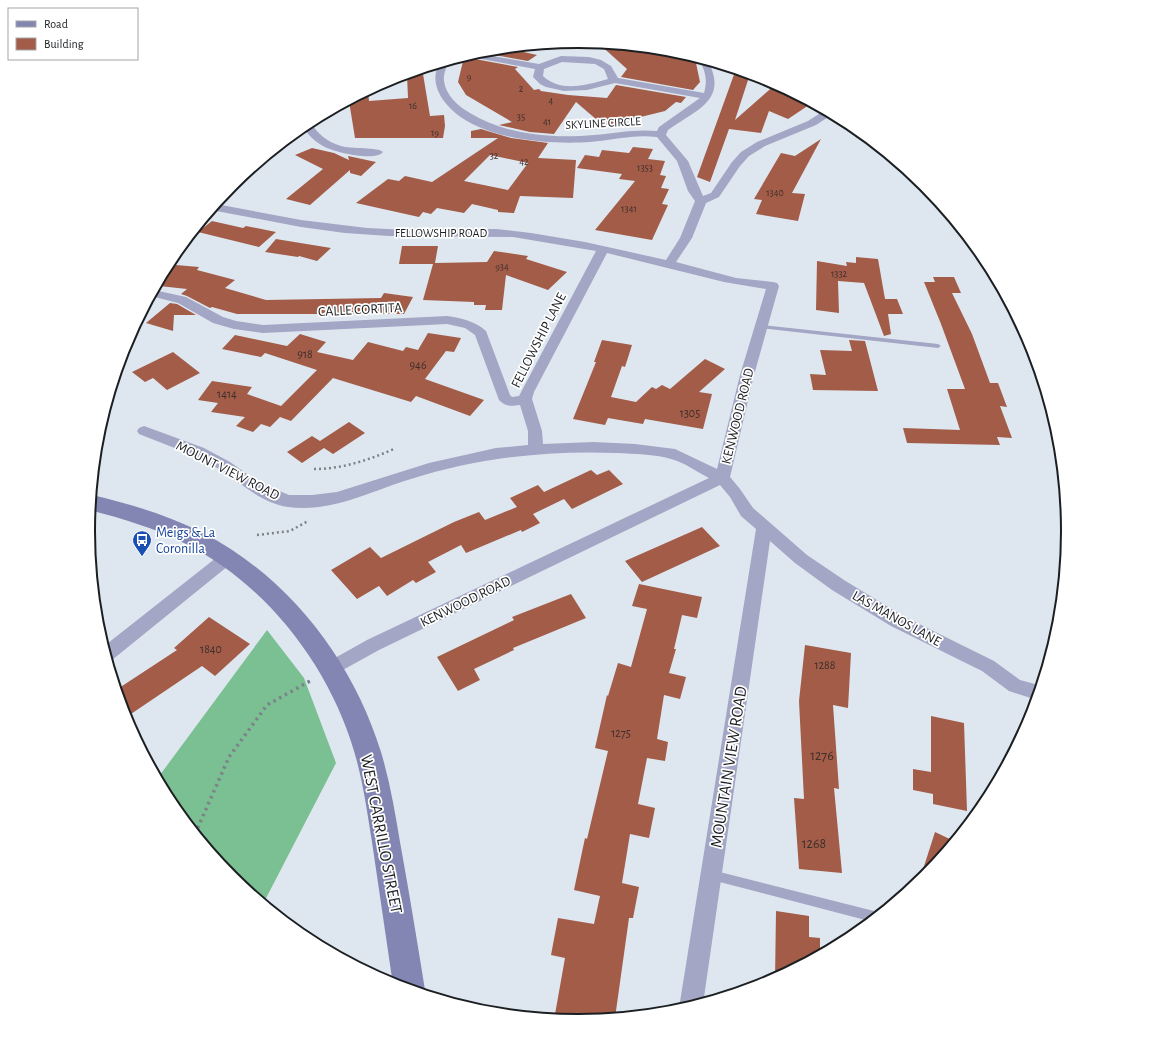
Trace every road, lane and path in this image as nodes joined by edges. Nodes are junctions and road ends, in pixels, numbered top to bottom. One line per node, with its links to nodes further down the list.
1 (483, 57): 3 (street)
2 (707, 65): 6 (street)
3 (540, 67): 5 (street); 5 (street)
4 (442, 68): 9 (street, SKYLINE CIRCLE)
5 (615, 80): 6 (street)
6 (707, 96): 9 (street, SKYLINE CIRCLE)
7 (824, 115): 11 (street)
8 (310, 129): 10 (street)
9 (661, 135): 11 (street)
10 (378, 152)
11 (701, 201): 14 (street)
12 (220, 208): 13 (street, FELLOWSHIP ROAD)
13 (603, 250): 14 (street, FELLOWSHIP ROAD); 18 (street, FELLOWSHIP LANE)
14 (669, 264): 16 (street, KENWOOD ROAD)
15 (158, 294): 18 (street, CALLE CORTITA)
16 (760, 327): 17 (lane); 23 (street, KENWOOD ROAD)
17 (938, 346)
18 (525, 399): 21 (street, FELLOWSHIP LANE)
19 (144, 431): 21 (street, MOUNT VIEW ROAD)
20 (394, 449): 22 (path)
21 (536, 449): 23 (street)
22 (314, 469)
23 (722, 478): 26 (street, LAS MANOS LANE); 30 (street, KENWOOD ROAD)
24 (96, 504): 28 (main road, WEST CARRILLO STREET)
25 (308, 521): 27 (path)
26 (764, 526): 31 (street, LAS MANOS LANE); 33 (street, MOUNTAIN VIEW ROAD)
27 (257, 535)
28 (227, 558): 29 (street); 30 (main road, WEST CARRILLO STREET)
29 (110, 652)
30 (322, 674): 32 (path); 35 (main road, WEST CARRILLO STREET)
31 (1034, 691)
32 (197, 829)
33 (712, 875): 34 (lane); 36 (street, MOUNTAIN VIEW ROAD)
34 (872, 916)
35 (408, 983)
36 (692, 1002)

